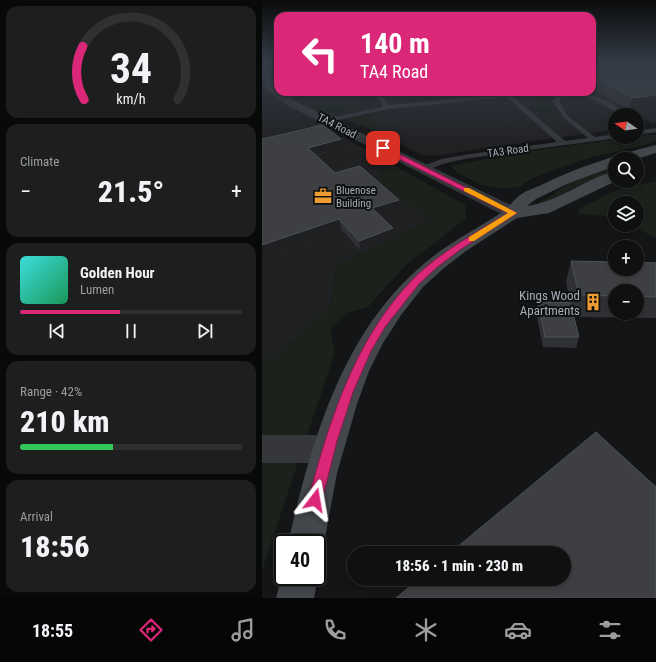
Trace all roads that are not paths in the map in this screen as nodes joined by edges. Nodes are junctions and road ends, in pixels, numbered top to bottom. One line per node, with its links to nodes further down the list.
1 (280, 96): 9 (street, TA4 Road)
2 (380, 96): 7 (lane)
3 (498, 96): 7 (lane)
4 (509, 96): 15 (lane)
5 (561, 96): 14 (lane)
6 (593, 96): 8 (lane)
7 (386, 107): 9 (lane)
8 (613, 108)
9 (329, 122): 12 (lane); 21 (street, TA4 Road)
10 (644, 127): 11 (lane)
11 (653, 130)
12 (303, 131)
13 (608, 137): 14 (lane, TA3 Road)
14 (594, 139): 15 (lane, TA3 Road)
15 (563, 143): 21 (lane, TA3 Road)
16 (656, 150): 17 (street)
17 (644, 153)
18 (656, 163): 20 (street)
19 (608, 164): 23 (street)
20 (644, 166)
21 (424, 169): 23 (street, TA4 Road)
22 (608, 179): 23 (street)
23 (513, 213): 25 (street)
24 (262, 449): 25 (street)
25 (328, 449): 26 (street)
26 (308, 534)
27 (297, 586): 28 (street)
28 (295, 598)

